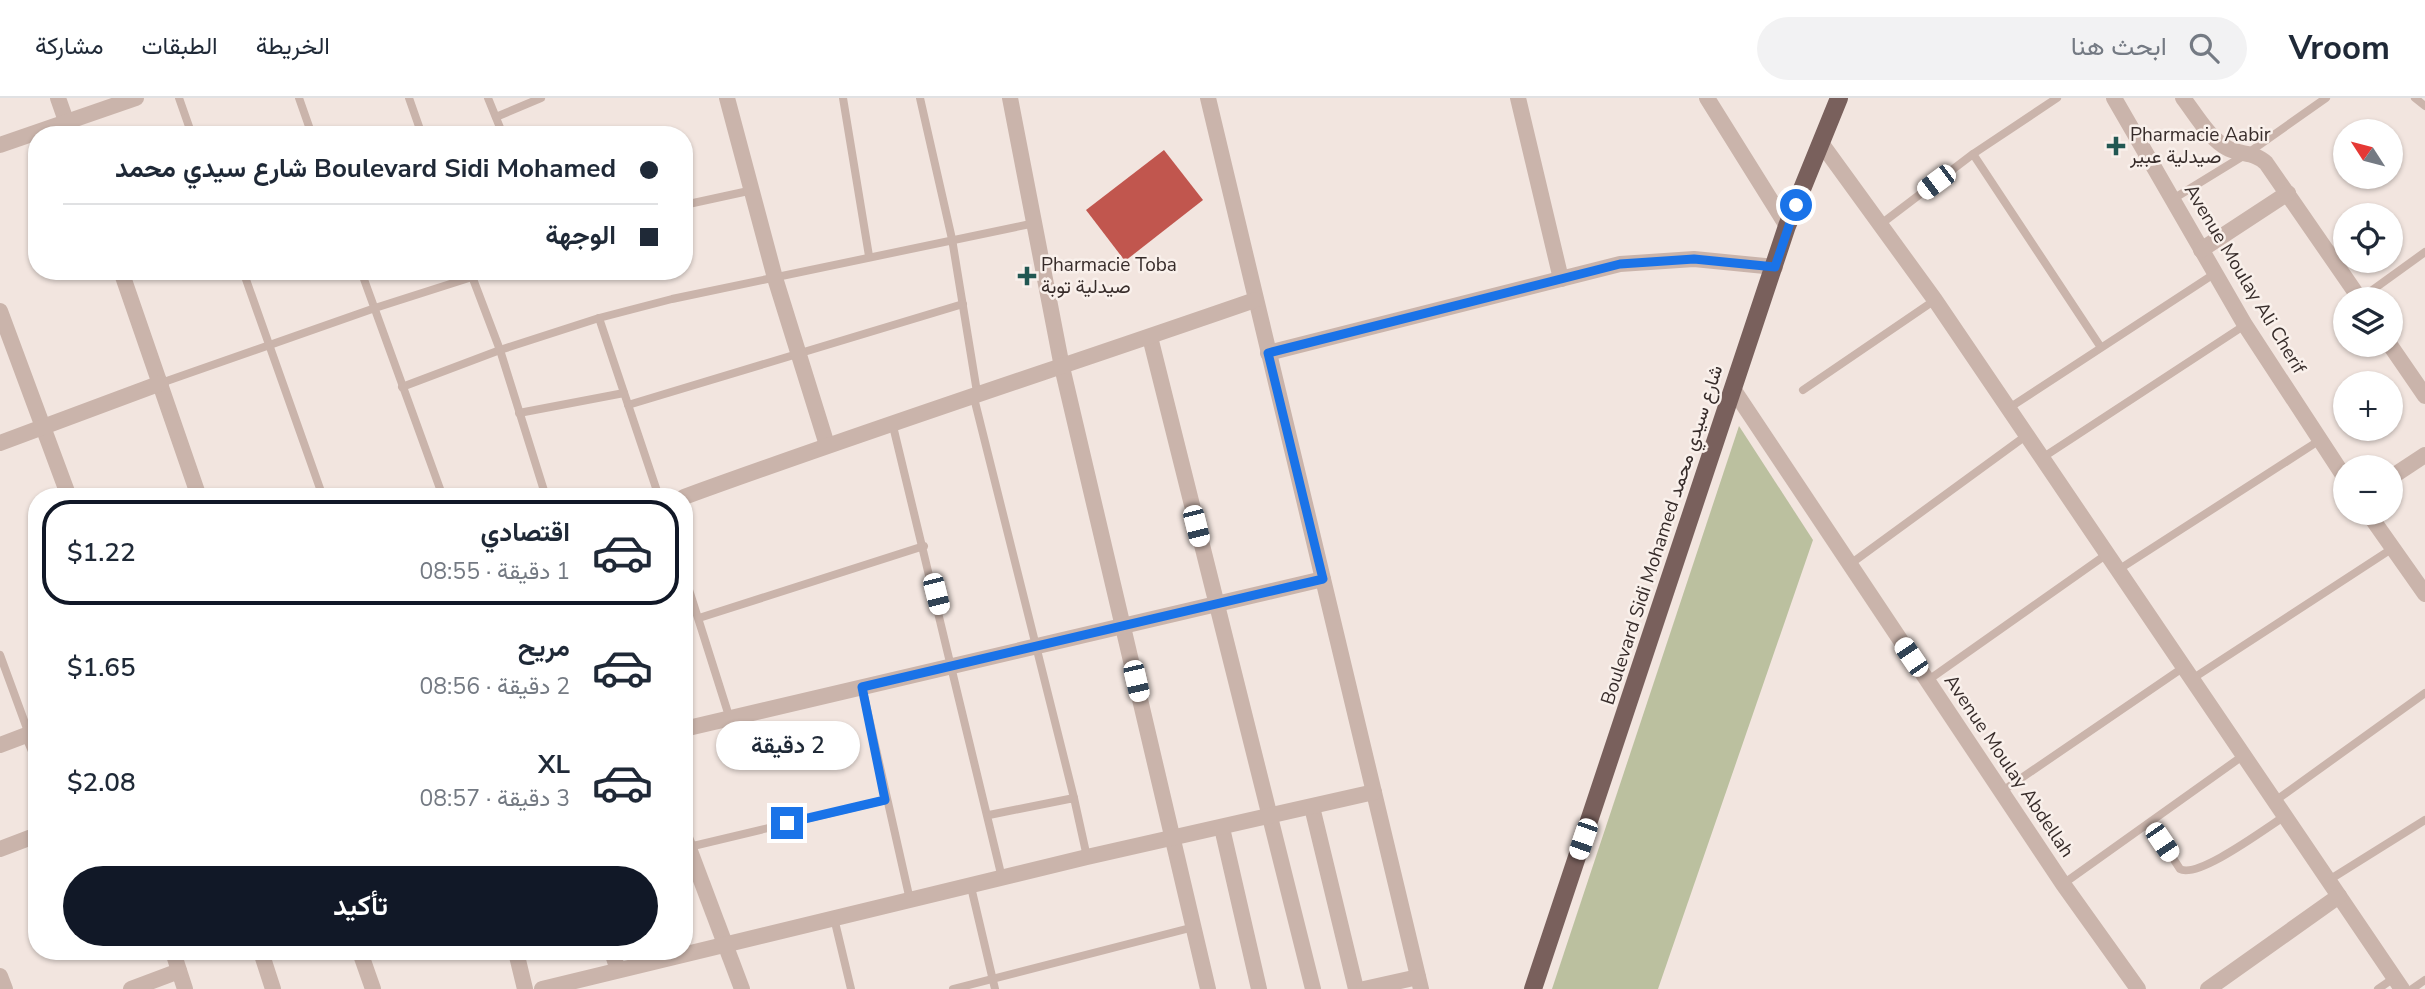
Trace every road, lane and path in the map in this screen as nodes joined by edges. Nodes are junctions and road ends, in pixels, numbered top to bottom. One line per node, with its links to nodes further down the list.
1 (58, 98): 23 (street)
2 (136, 98): 24 (street)
3 (178, 98): 25 (lane)
4 (299, 98): 26 (lane)
5 (409, 98): 27 (lane)
6 (488, 98): 22 (lane)
7 (541, 98): 22 (lane)
8 (727, 98): 34 (street)
9 (843, 98): 44 (lane)
10 (920, 98): 41 (lane)
11 (1010, 98): 38 (street)
12 (1208, 98): 56 (street)
13 (1518, 98): 48 (street)
14 (1707, 98): 40 (street)
15 (1839, 98): 30 (main road, Boulevard Sidi Mohamed شارع سيدي محمد)
16 (2057, 98): 33 (lane)
17 (2114, 98): 36 (street, Avenue Moulay Ali Cherif)
18 (2183, 98): 32 (street)
19 (2326, 98): 32 (lane)
20 (2415, 98): 21 (lane)
21 (2425, 106)
22 (496, 117): 28 (lane)
23 (68, 126)
24 (73, 126)
25 (189, 126)
26 (309, 126)
27 (419, 126)
28 (500, 126)
29 (28, 138): 31 (street)
30 (1821, 143): 39 (street); 40 (main road, Boulevard Sidi Mohamed شارع سيدي محمد)
31 (0, 145)
32 (2248, 153): 35 (street); 36 (lane)
33 (1973, 154): 39 (lane); 65 (lane)
34 (754, 189): 37 (lane); 47 (street)
35 (2288, 193): 42 (street); 54 (street)
36 (2173, 199): 42 (street, Avenue Moulay Ali Cherif)
37 (693, 203)
38 (1036, 223): 41 (lane); 70 (street)
39 (1881, 224): 57 (street)
40 (1787, 226): 45 (main road, Boulevard Sidi Mohamed شارع سيدي محمد)
41 (952, 239): 44 (lane); 58 (lane)
42 (2201, 250): 46 (street, Avenue Moulay Ali Cherif)
43 (2425, 252): 55 (lane)
44 (869, 256): 47 (lane)
45 (1775, 267): 48 (street); 73 (main road, Boulevard Sidi Mohamed شارع سيدي محمد)
46 (2214, 274): 62 (street, Avenue Moulay Ali Cherif); 65 (lane)
47 (775, 278): 61 (lane); 68 (street)
48 (1561, 279): 67 (street)
49 (124, 280): 71 (street)
50 (246, 280): 64 (lane)
51 (365, 280): 59 (lane)
52 (454, 280): 59 (lane)
53 (473, 280): 66 (lane)
54 (2352, 287)
55 (2377, 287)
56 (1255, 300): 63 (street); 67 (street)
57 (1935, 300): 74 (lane); 79 (street)
58 (963, 304): 68 (lane); 76 (lane)
59 (375, 308): 64 (lane); 72 (lane)
60 (0, 311): 82 (street)
61 (599, 318): 66 (lane); 75 (lane)
62 (2245, 325): 84 (street, Avenue Moulay Ali Cherif); 88 (lane)
63 (1150, 337): 70 (street); 107 (street)
64 (270, 345): 71 (lane); 93 (lane)
65 (2100, 346): 79 (lane)
66 (499, 350): 72 (lane); 80 (lane)
67 (1268, 353): 104 (street)
68 (799, 355): 78 (lane); 86 (street)
69 (2398, 357): 77 (street)
70 (1062, 368): 76 (street); 109 (street)
71 (161, 383): 82 (street); 92 (street)
72 (402, 387): 94 (lane)
73 (1733, 389): 102 (street, Avenue Moulay Abdellah); 179 (main road, Boulevard Sidi Mohamed شارع سيدي محمد)
74 (1803, 390)
75 (624, 393): 78 (lane); 80 (lane)
76 (975, 393): 81 (street); 110 (lane)
77 (2425, 396)
78 (628, 405): 96 (lane)
79 (2009, 408): 83 (street)
80 (519, 414): 95 (lane)
81 (892, 422): 86 (street); 99 (lane)
82 (44, 427): 85 (street); 91 (street)
83 (2027, 435): 88 (street); 102 (lane)
84 (2320, 440): 89 (street, Avenue Moulay Ali Cherif); 103 (lane)
85 (0, 443)
86 (827, 445): 97 (street)
87 (2425, 455): 90 (street)
88 (2042, 458): 101 (street)
89 (2333, 460)
90 (2403, 469)
91 (66, 488)
92 (196, 488)
93 (320, 488)
94 (440, 488)
95 (543, 488)
96 (656, 488)
97 (693, 494)
98 (2377, 525): 100 (street)
99 (924, 546): 108 (lane); 112 (lane)
100 (2393, 548): 105 (street); 113 (lane)
101 (2107, 554): 103 (street); 114 (lane)
102 (1849, 565): 114 (street, Avenue Moulay Abdellah)
103 (2118, 570): 113 (street)
104 (1323, 579): 107 (street); 123 (street)
105 (2425, 594)
106 (693, 600): 108 (lane)
107 (1216, 607): 109 (street); 131 (street)
108 (699, 618): 117 (lane)
109 (1123, 628): 110 (street); 136 (street)
110 (1035, 648): 112 (street); 125 (lane)
111 (0, 655): 118 (lane)
112 (953, 666): 115 (street); 129 (lane)
113 (2188, 673): 122 (street); 124 (lane)
114 (1927, 681): 124 (street, Avenue Moulay Abdellah)
115 (862, 687): 117 (street); 126 (lane)
116 (2425, 694): 127 (lane)
117 (729, 716): 119 (street)
118 (28, 720)
119 (693, 726)
120 (28, 734): 121 (street)
121 (0, 745)
122 (2244, 755): 127 (street); 133 (lane)
123 (1374, 792): 128 (street); 161 (street)
124 (2001, 792): 143 (street, Avenue Moulay Abdellah)
125 (1074, 798): 129 (lane); 140 (lane)
126 (885, 800): 137 (lane); 146 (lane)
127 (2275, 801): 130 (street)
128 (1312, 807): 131 (street); 177 (street)
129 (989, 816): 141 (lane)
130 (2285, 816): 133 (lane); 142 (street)
131 (1269, 817): 134 (street); 176 (street)
132 (2425, 820): 142 (lane)
133 (2150, 823): 143 (lane)
134 (1222, 828): 136 (street); 175 (street)
135 (28, 838): 138 (street)
136 (1174, 839): 140 (street); 148 (street)
137 (693, 840)
138 (0, 849)
139 (693, 857): 149 (street)
140 (1087, 857): 141 (street)
141 (1002, 878): 144 (street)
142 (2329, 880): 145 (street)
143 (2063, 884): 180 (street, Avenue Moulay Abdellah)
144 (971, 887): 146 (street); 163 (lane)
145 (2339, 896): 162 (street); 181 (street)
146 (910, 900): 147 (street)
147 (834, 918): 149 (street); 172 (lane)
148 (1194, 927): 163 (lane); 174 (street)
149 (726, 943): 150 (street); 171 (street)
150 (693, 951)
151 (176, 960): 158 (street)
152 (264, 960): 167 (street)
153 (363, 960): 168 (street)
154 (518, 960): 169 (street)
155 (615, 960): 157 (street)
156 (658, 960): 157 (street)
157 (618, 970): 170 (street)
158 (179, 971): 165 (street); 166 (street)
159 (0, 976): 164 (street)
160 (2425, 980): 183 (lane)
161 (1419, 983): 178 (street)
162 (2398, 984): 182 (lane)
163 (994, 985): 173 (lane)
164 (5, 989)
165 (131, 989)
166 (185, 989)
167 (273, 989)
168 (373, 989)
169 (525, 989)
170 (542, 989)
171 (742, 989)
172 (852, 989)
173 (954, 989)
174 (1208, 989)
175 (1259, 989)
176 (1313, 989)
177 (1356, 989)
178 (1364, 989)
179 (1533, 989)
180 (2138, 989)
181 (2208, 989)
182 (2378, 989)
183 (2412, 989)

